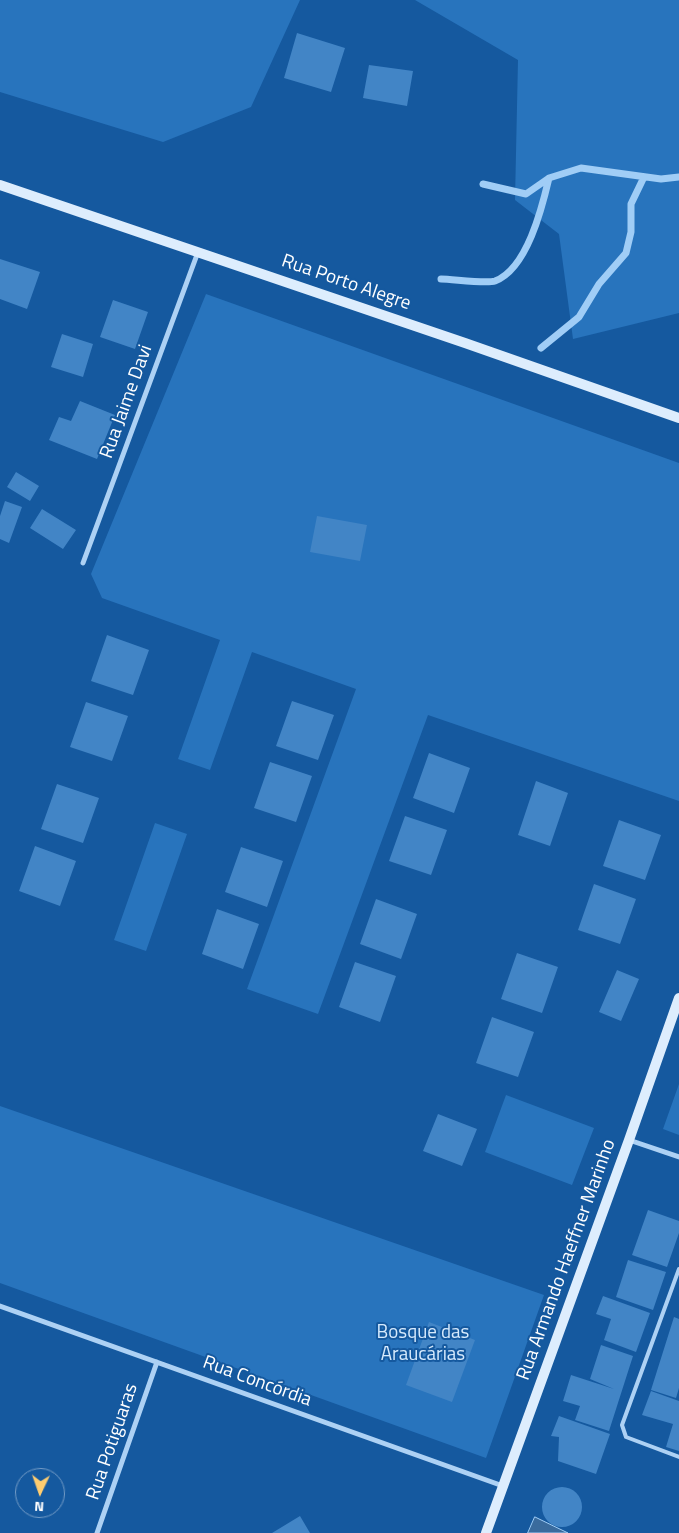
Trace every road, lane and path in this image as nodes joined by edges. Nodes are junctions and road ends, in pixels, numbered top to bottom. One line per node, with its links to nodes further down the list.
1 (0, 185): 2 (street, Rua Porto Alegre)
2 (198, 251): 3 (street, Rua Porto Alegre); 4 (street, Rua Jaime Davi)
3 (679, 418)
4 (83, 563)
5 (679, 998): 6 (street, Rua Armando Haeffner Marinho)
6 (629, 1140): 7 (street); 12 (street, Rua Armando Haeffner Marinho)
7 (679, 1157)
8 (679, 1269): 11 (lane)
9 (0, 1306): 10 (street, Rua Concórdia)
10 (157, 1362): 12 (street, Rua Concórdia); 13 (street, Rua Potiguaras)
11 (679, 1456)
12 (504, 1487): 14 (street, Rua Armando Haeffner Marinho)
13 (98, 1533)
14 (486, 1533)

